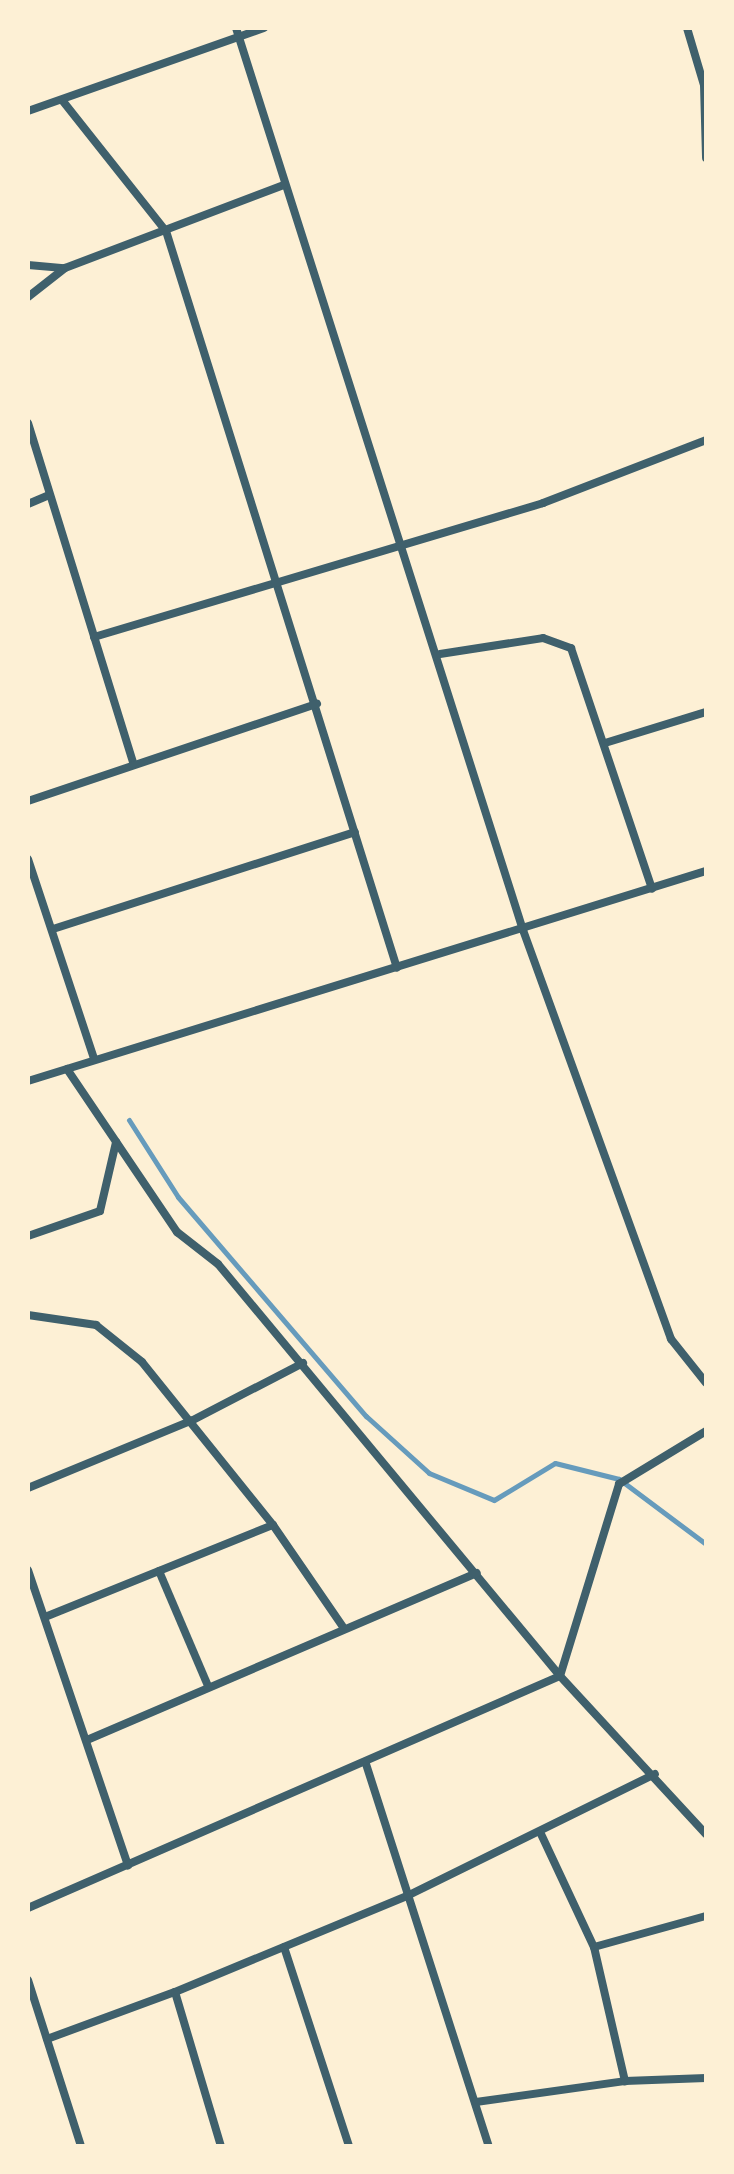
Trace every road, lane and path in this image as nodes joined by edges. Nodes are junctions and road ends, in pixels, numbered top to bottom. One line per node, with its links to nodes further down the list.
1 (264, 28): 3 (street)
2 (687, 28): 6 (street)
3 (237, 32): 4 (street); 7 (street)
4 (62, 100): 5 (street); 8 (street)
5 (28, 111)
6 (706, 158)
7 (284, 185): 8 (street); 16 (street)
8 (166, 231): 10 (street); 17 (street)
9 (28, 265): 10 (street)
10 (65, 268): 11 (street)
11 (28, 297)
12 (28, 423): 14 (street)
13 (706, 440): 16 (street)
14 (49, 495): 15 (street); 18 (street)
15 (28, 504)
16 (403, 547): 17 (street); 19 (street)
17 (280, 586): 18 (street); 20 (street)
18 (94, 637): 23 (street)
19 (440, 654): 22 (street); 30 (street)
20 (317, 704): 23 (street); 25 (street)
21 (706, 712): 22 (street)
22 (605, 743): 28 (street)
23 (133, 762): 24 (street)
24 (28, 801)
25 (355, 832): 29 (street); 31 (street)
26 (28, 859): 29 (street)
27 (706, 871): 28 (street)
28 (652, 889): 30 (street)
29 (53, 929): 32 (street)
30 (523, 930): 31 (street); 39 (street)
31 (397, 968): 32 (street)
32 (94, 1059): 33 (street)
33 (67, 1069): 34 (street); 35 (street)
34 (28, 1081)
35 (116, 1142): 36 (street); 38 (street)
36 (28, 1236)
37 (28, 1315): 40 (street)
38 (303, 1363): 40 (street); 46 (street)
39 (706, 1383)
40 (193, 1420): 42 (street); 43 (street)
41 (706, 1431): 49 (street)
42 (28, 1488)
43 (273, 1525): 45 (street); 48 (street)
44 (28, 1570): 47 (street)
45 (159, 1571): 47 (street); 50 (street)
46 (477, 1573): 48 (street); 49 (street)
47 (45, 1617): 51 (street)
48 (343, 1627): 50 (street)
49 (560, 1676): 52 (street); 53 (street)
50 (208, 1686): 51 (street)
51 (87, 1740): 56 (street)
52 (366, 1764): 56 (street); 57 (street)
53 (655, 1774): 54 (street); 55 (street)
54 (541, 1834): 57 (street); 61 (street)
55 (706, 1834)
56 (128, 1866): 58 (street)
57 (409, 1895): 60 (street); 67 (street)
58 (28, 1908)
59 (706, 1916): 61 (street)
60 (284, 1947): 63 (street); 70 (street)
61 (594, 1947): 66 (street)
62 (28, 1980): 64 (street)
63 (175, 1992): 64 (street); 69 (street)
64 (47, 2039): 68 (street)
65 (706, 2078): 66 (street)
66 (625, 2081): 67 (street)
67 (476, 2102): 71 (street)
68 (81, 2146)
69 (221, 2146)
70 (349, 2146)
71 (489, 2146)

